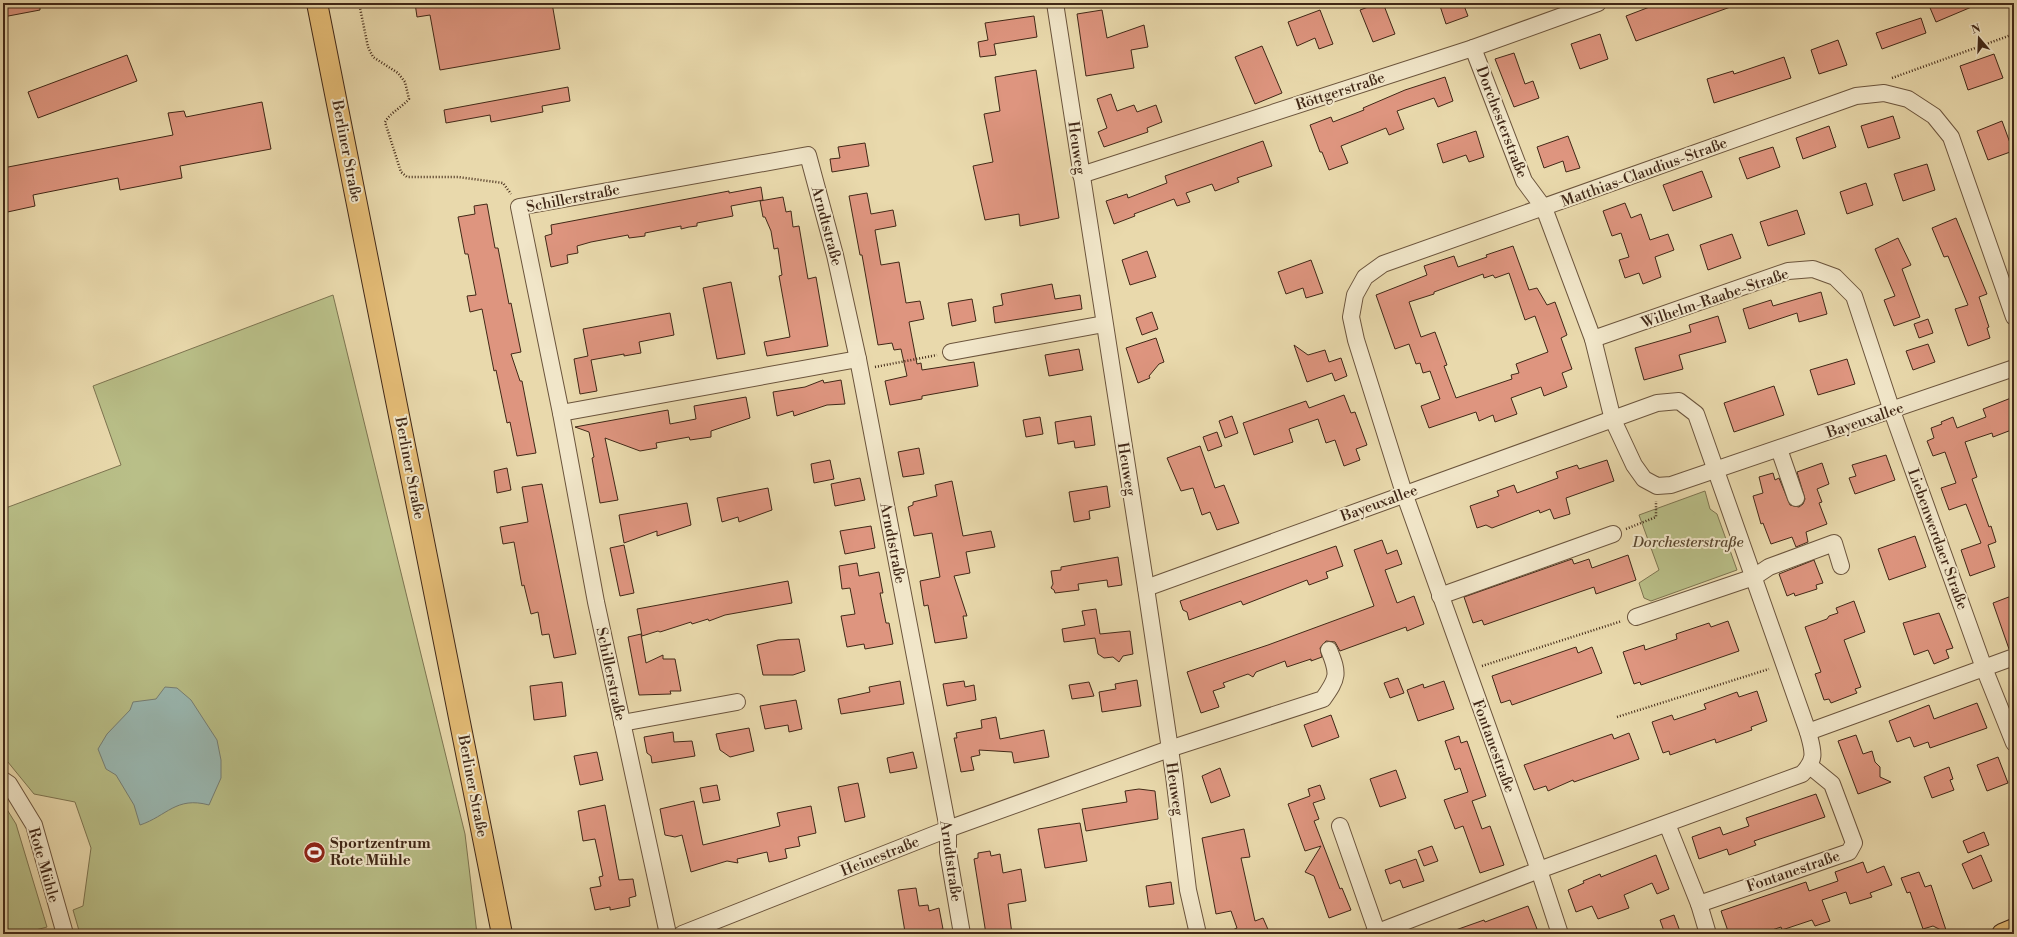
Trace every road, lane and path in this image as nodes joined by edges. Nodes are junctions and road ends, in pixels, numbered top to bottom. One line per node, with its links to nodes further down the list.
1 (317, 3): 53 (main road, Berliner Straße)
2 (359, 3): 10 (path)
3 (1055, 3): 9 (street, Heuweg)
4 (1598, 3): 6 (street, Röttgerstraße)
5 (2014, 34): 7 (path)
6 (1473, 48): 9 (street, Röttgerstraße); 11 (street, Dorchesterstraße)
7 (1884, 93): 11 (street, Matthias-Claudius-Straße); 12 (street, Matthias-Claudius-Straße)
8 (808, 155): 10 (street, Schillerstraße); 16 (street, Arndtstraße)
9 (1081, 175): 13 (street, Heuweg)
10 (519, 207): 19 (street, Schillerstraße)
11 (1544, 208): 14 (street, Dorchesterstraße); 24 (street, Matthias-Claudius-Straße)
12 (2014, 317)
13 (1104, 324): 15 (street); 29 (street, Heuweg)
14 (1593, 339): 18 (street, Wilhelm-Raabe-Straße); 20 (street, Dorchesterstraße)
15 (951, 352): 16 (path)
16 (859, 365): 19 (street); 47 (street, Arndtstraße)
17 (2014, 368): 18 (street, Bayeuxallee)
18 (1892, 411): 21 (street, Bayeuxallee); 35 (street, Liebenwerdaer Straße)
19 (561, 413): 39 (street, Schillerstraße)
20 (1613, 420): 22 (street, Bayeuxallee); 23 (street, Dorchesterstraße); 24 (street, Bayeuxallee)
21 (1779, 449): 22 (street, Bayeuxallee); 25 (street)
22 (1716, 470): 23 (street, Bayeuxallee); 28 (street)
23 (1657, 486): 26 (path)
24 (1404, 493): 29 (street, Bayeuxallee); 30 (street, Fontanestraße)
25 (1796, 498)
26 (1613, 534): 30 (street)
27 (1840, 566): 28 (street)
28 (1754, 577): 31 (street); 34 (street)
29 (1146, 588): 42 (street, Heuweg)
30 (1440, 596): 36 (street, Fontanestraße)
31 (1636, 617): 36 (path)
32 (1329, 650): 42 (street, Heinestraße)
33 (2014, 657): 35 (street)
34 (1784, 664): 38 (path); 40 (street)
35 (1984, 668): 40 (street); 41 (street, Liebenwerdaer Straße)
36 (1467, 671): 48 (street, Fontanestraße)
37 (737, 702): 39 (street)
38 (1617, 717)
39 (622, 723): 54 (street, Schillerstraße)
40 (1808, 732): 43 (street)
41 (2014, 743)
42 (1169, 749): 47 (street, Heinestraße); 57 (street, Heuweg)
43 (1810, 766): 45 (street); 49 (street, Fontanestraße)
44 (3, 780): 52 (street, Rote Mühle)
45 (1668, 824): 48 (street); 49 (street)
46 (1340, 826): 51 (street)
47 (948, 829): 55 (street, Heinestraße); 56 (street, Arndtstraße)
48 (1539, 870): 51 (street); 58 (street, Fontanestraße)
49 (1699, 904): 59 (street)
50 (2014, 929): 60 (main road)
51 (1375, 933)
52 (65, 934)
53 (502, 934)
54 (668, 934)
55 (682, 934)
56 (962, 934)
57 (1198, 934)
58 (1560, 934)
59 (1708, 934)
60 (2002, 934)

